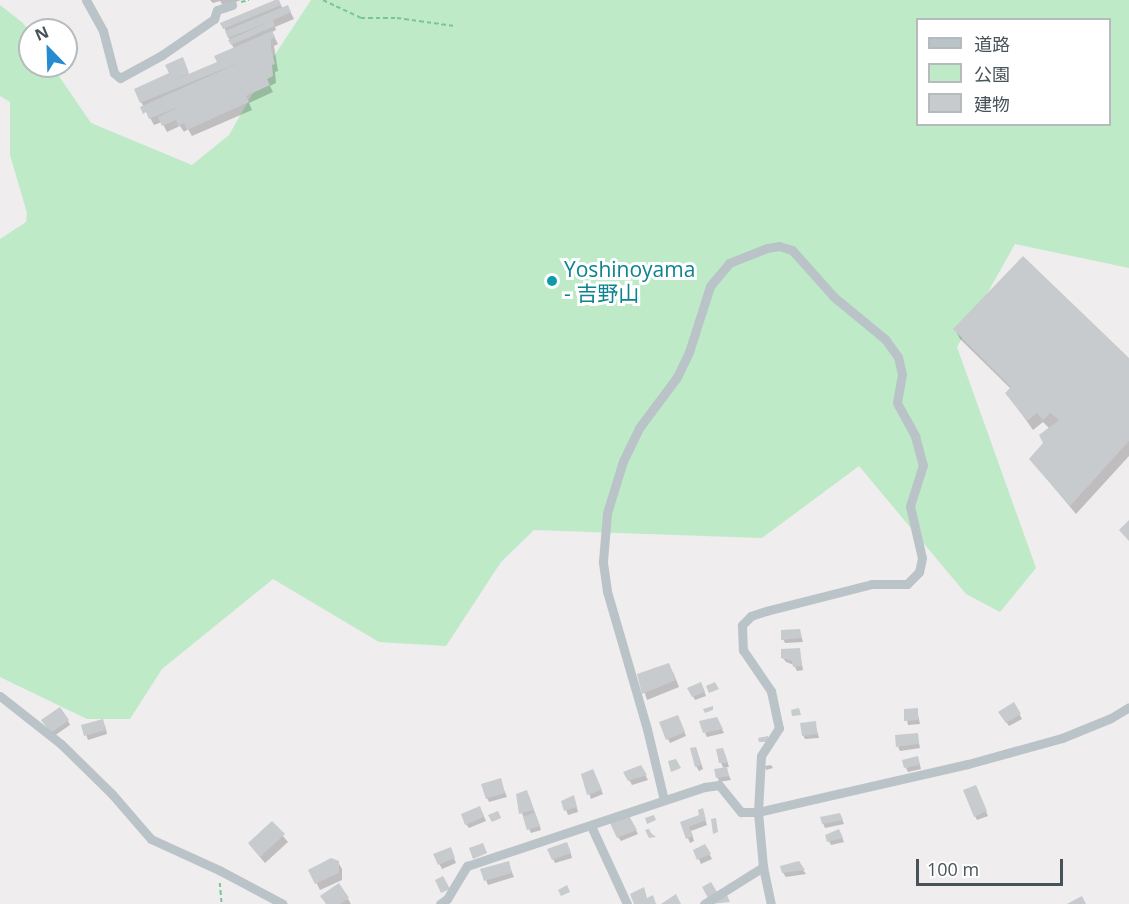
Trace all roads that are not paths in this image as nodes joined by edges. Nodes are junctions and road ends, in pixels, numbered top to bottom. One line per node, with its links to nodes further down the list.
1 (86, 0): 2 (street)
2 (232, 5)
3 (0, 696): 9 (street)
4 (1129, 707): 6 (street)
5 (664, 800): 6 (street); 6 (street); 7 (street)
6 (758, 812): 8 (street)
7 (591, 826): 10 (street); 11 (street)
8 (764, 867): 12 (street); 13 (street)
9 (283, 904)
10 (440, 904)
11 (627, 904)
12 (704, 904)
13 (771, 904)

